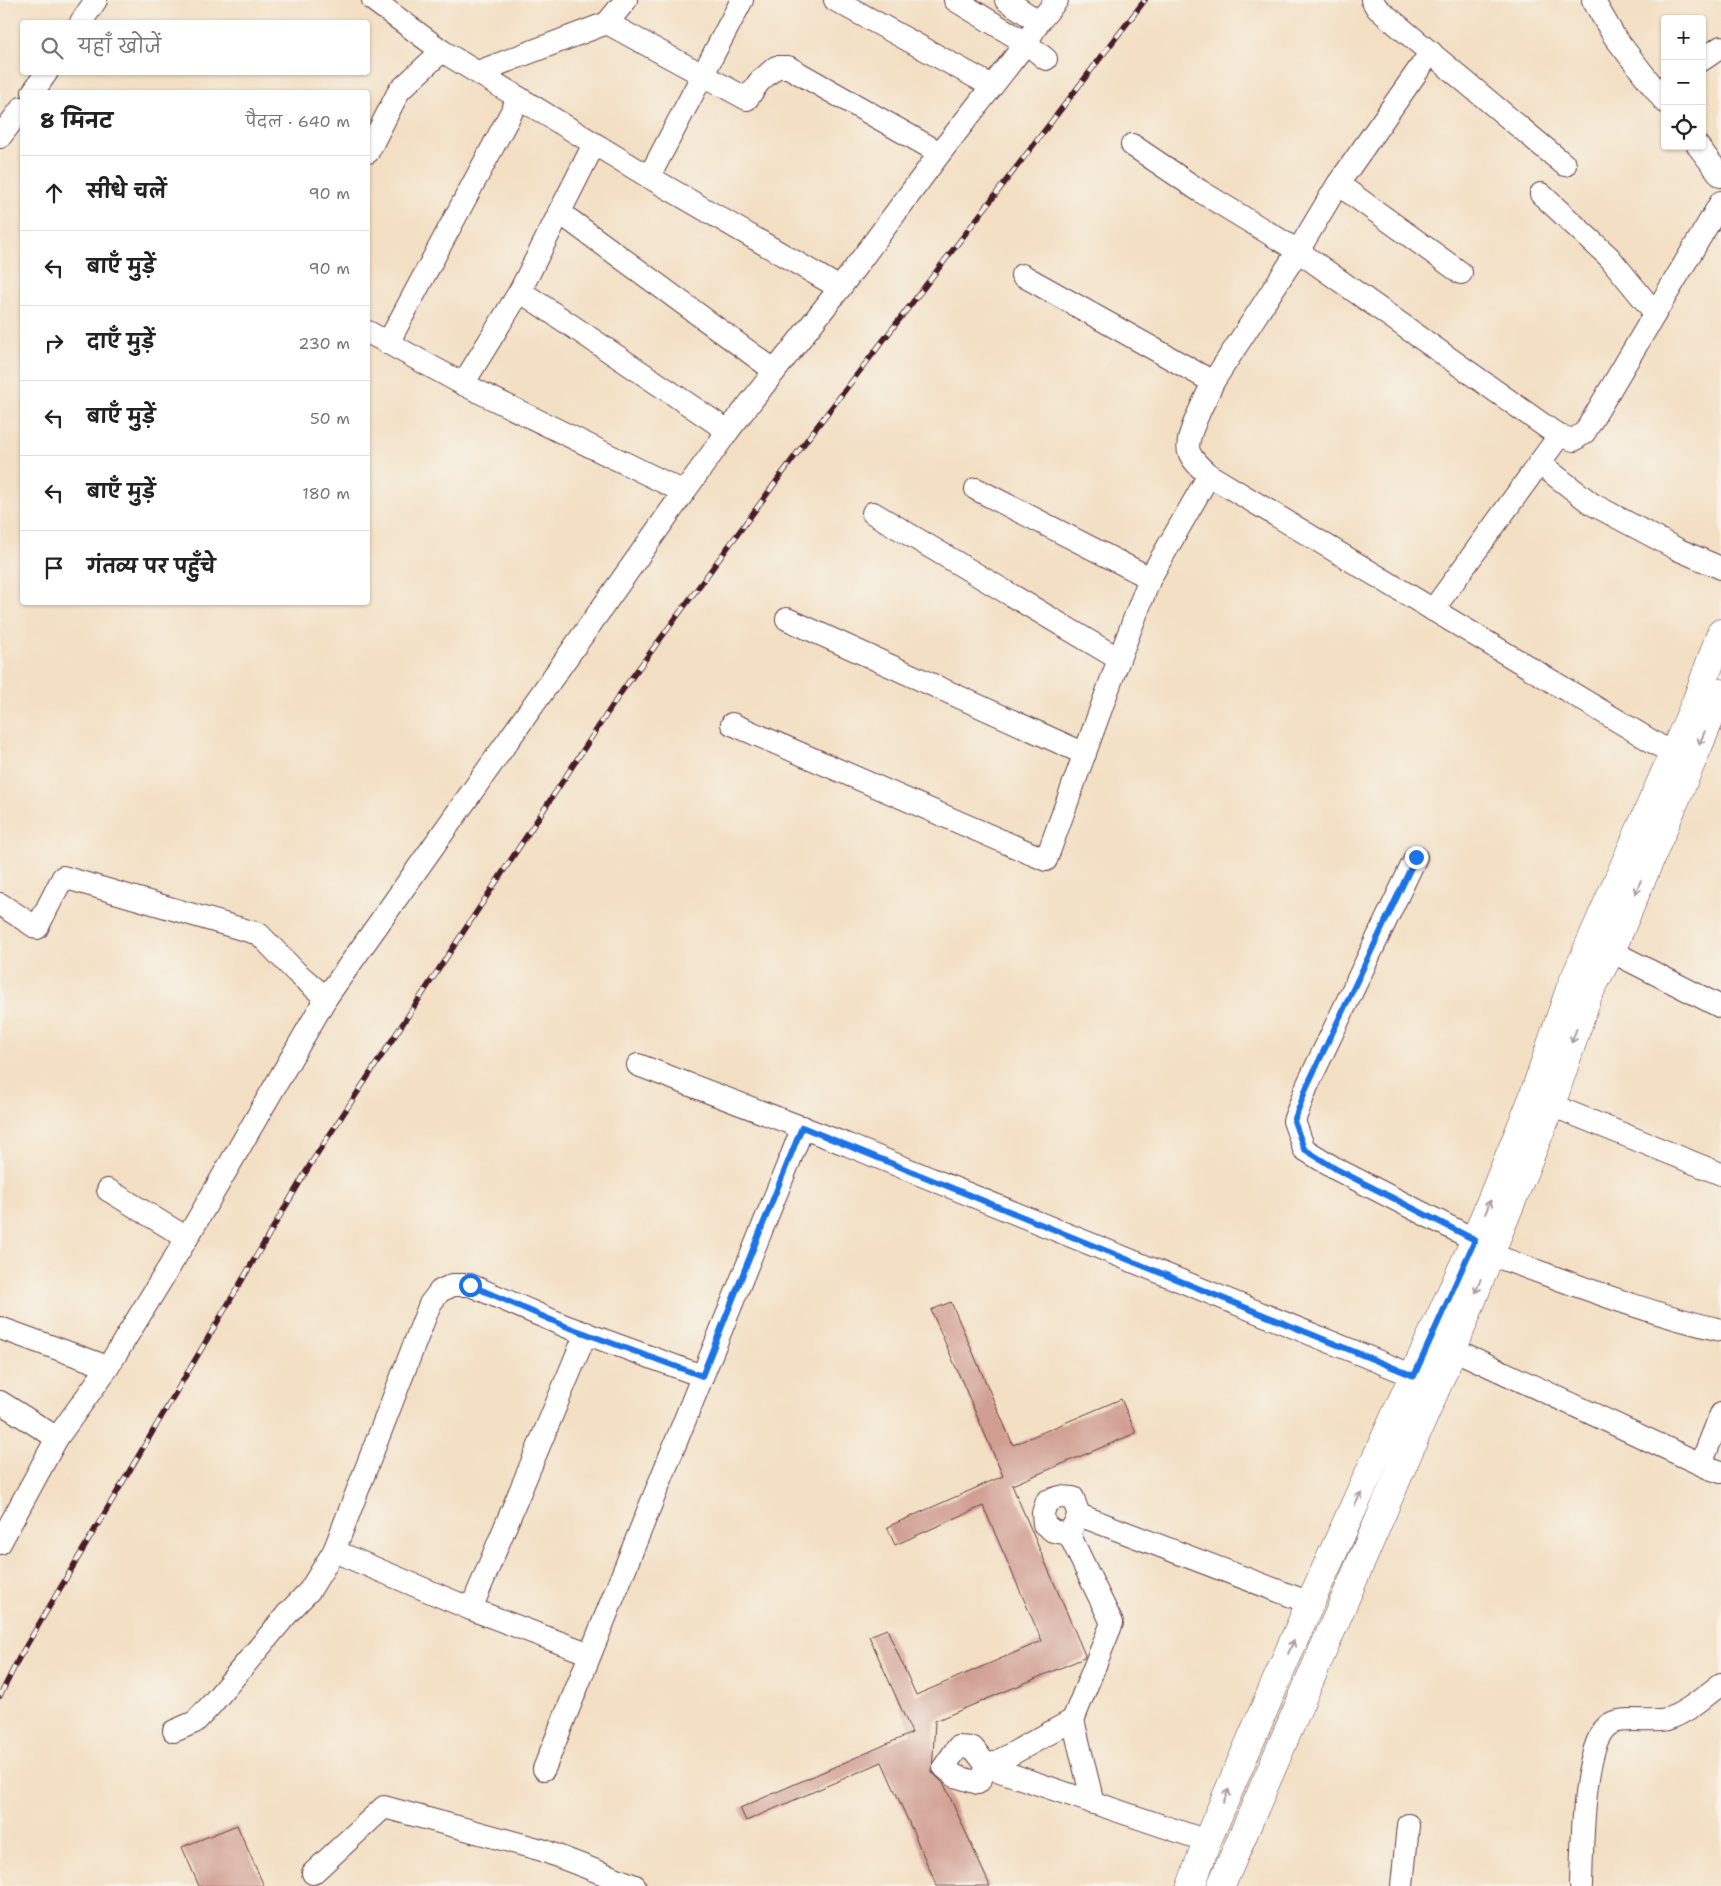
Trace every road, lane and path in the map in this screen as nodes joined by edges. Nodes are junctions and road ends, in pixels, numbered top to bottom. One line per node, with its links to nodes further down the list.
1 (96, 0): 11 (street)
2 (373, 0): 16 (street)
3 (626, 0): 13 (street)
4 (742, 0): 22 (street)
5 (835, 0): 23 (street)
6 (955, 0): 14 (street)
7 (1006, 0): 12 (street)
8 (1057, 0): 12 (street)
9 (1372, 0): 17 (street)
10 (1592, 0): 25 (street)
11 (82, 20)
12 (1039, 22): 14 (street)
13 (607, 23): 20 (street); 22 (street)
14 (1026, 43): 19 (street); 23 (street)
15 (1721, 47): 18 (street)
16 (442, 51): 20 (street); 31 (street)
17 (1431, 52): 34 (street); 37 (street)
18 (1706, 57)
19 (1046, 59)
20 (478, 72): 26 (street)
21 (44, 75): 24 (street)
22 (703, 75): 33 (street); 36 (street)
23 (992, 86): 33 (street)
24 (35, 90)
25 (1661, 91)
26 (519, 98): 29 (street); 48 (street)
27 (20, 111): 28 (street)
28 (0, 137)
29 (594, 144): 36 (street); 40 (street)
30 (1132, 145): 41 (street)
31 (370, 148)
32 (1701, 150): 35 (street)
33 (940, 153): 44 (street)
34 (1565, 165)
35 (1721, 176)
36 (648, 177): 44 (street)
37 (1338, 184): 41 (street); 42 (street)
38 (1541, 194): 46 (street)
39 (1721, 202): 46 (street)
40 (559, 212): 45 (street); 49 (street)
41 (1298, 251): 50 (street); 53 (street)
42 (1461, 273)
43 (1022, 275): 50 (street)
44 (840, 288): 49 (street)
45 (520, 291): 51 (street); 52 (street)
46 (1655, 313): 53 (street)
47 (370, 333): 48 (street)
48 (388, 343): 51 (street)
49 (775, 371): 52 (street)
50 (1213, 382): 55 (street)
51 (463, 384): 57 (street)
52 (728, 431): 57 (street)
53 (1559, 436): 54 (street)
54 (1539, 464): 59 (street); 61 (street)
55 (1210, 476): 60 (street); 61 (street)
56 (976, 489): 60 (street)
57 (684, 492): 72 (street)
58 (873, 513): 64 (street)
59 (1721, 568)
60 (1150, 578): 64 (street)
61 (1433, 610): 68 (street)
62 (787, 619): 67 (street)
63 (1721, 633): 68 (main road)
64 (1118, 658): 67 (street)
65 (1721, 693): 71 (main road, one-way to 71)
66 (732, 724): 67 (street)
67 (1085, 754)
68 (1673, 754): 71 (main road)
69 (1416, 857): 80 (street)
70 (0, 904): 72 (street)
71 (1601, 946): 73 (street); 75 (main road)
72 (326, 998): 79 (street)
73 (1721, 1007)
74 (638, 1064): 76 (street)
75 (1542, 1102): 77 (street); 80 (main road)
76 (802, 1127): 86 (street); 87 (street)
77 (1721, 1174)
78 (108, 1190): 79 (street)
79 (187, 1238): 85 (street)
80 (1479, 1247): 82 (street); 84 (main road)
81 (0, 1328): 85 (street)
82 (1721, 1330)
83 (586, 1334): 86 (street); 93 (street); 95 (street)
84 (1441, 1345): 87 (main road); 91 (street); 107 (main road)
85 (108, 1367): 90 (street)
86 (702, 1376): 96 (street)
87 (1414, 1376): 94 (main road, one-way to 87)
88 (0, 1402): 90 (street)
89 (1721, 1414): 91 (street)
90 (57, 1438): 92 (street)
91 (1711, 1468)
92 (0, 1543)
93 (334, 1551): 95 (street); 99 (street)
94 (1310, 1603): 98 (street); 103 (main road, one-way to 94)
95 (471, 1609): 96 (street)
96 (590, 1654): 100 (street)
97 (1721, 1684): 109 (street)
98 (1073, 1720): 101 (street); 101 (street)
99 (174, 1731)
100 (544, 1769)
101 (1093, 1803): 103 (street)
102 (1408, 1825): 108 (street)
103 (1207, 1840): 106 (main road)
104 (313, 1873): 105 (street)
105 (635, 1886)
106 (1191, 1886)
107 (1221, 1886)
108 (1402, 1886)
109 (1581, 1886)

